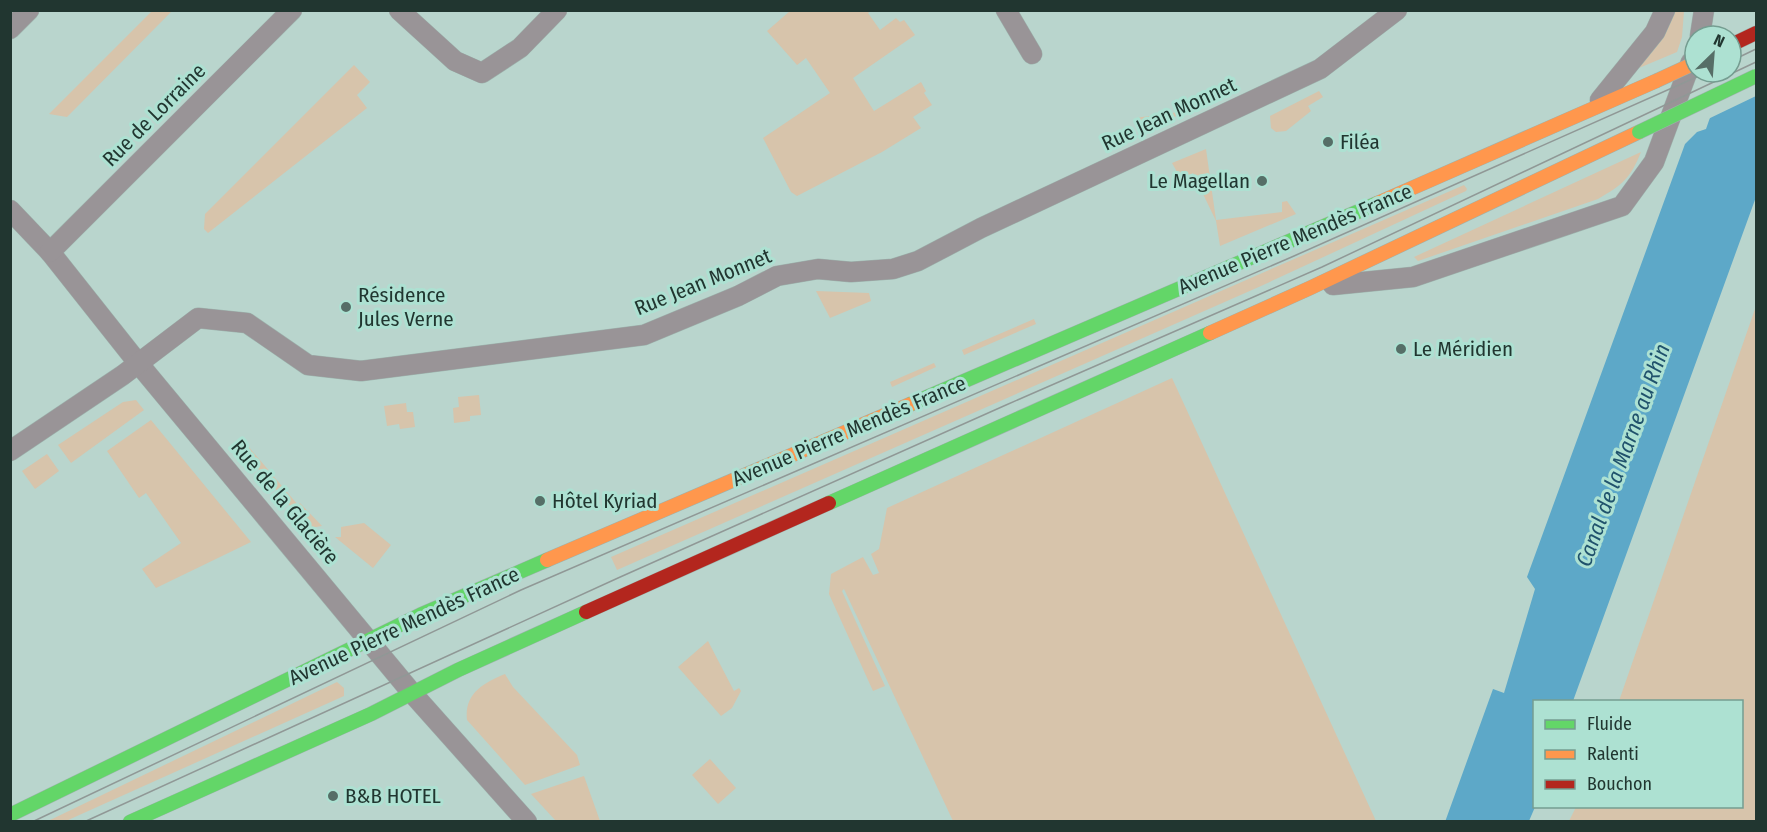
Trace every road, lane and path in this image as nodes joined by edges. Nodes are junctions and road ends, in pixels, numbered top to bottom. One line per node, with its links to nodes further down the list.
1 (28, 10): 8 (street)
2 (292, 10): 15 (street, Rue de Lorraine)
3 (399, 10): 4 (street)
4 (557, 10)
5 (1006, 10): 9 (street)
6 (1397, 10): 17 (street, Rue Jean Monnet)
7 (1665, 10): 13 (street)
8 (10, 29)
9 (1032, 54)
10 (1683, 69): 13 (main road, Avenue Pierre Mendès France, bridge)
11 (1756, 76): 16 (main road, bridge)
12 (1683, 83): 16 (street)
13 (1591, 111): 19 (main road, Avenue Pierre Mendès France)
14 (10, 210): 15 (street, Rue de la Glacière)
15 (50, 252): 17 (street, Rue de la Glacière)
16 (1310, 288): 20 (main road)
17 (138, 363): 18 (street, Rue Jean Monnet); 19 (street, Rue de la Glacière)
18 (10, 451)
19 (370, 641): 20 (street, Rue de la Glacière); 21 (main road, Avenue Pierre Mendès France)
20 (412, 693): 22 (main road); 23 (street, Rue de la Glacière)
21 (10, 815)
22 (130, 822)
23 (527, 822)

